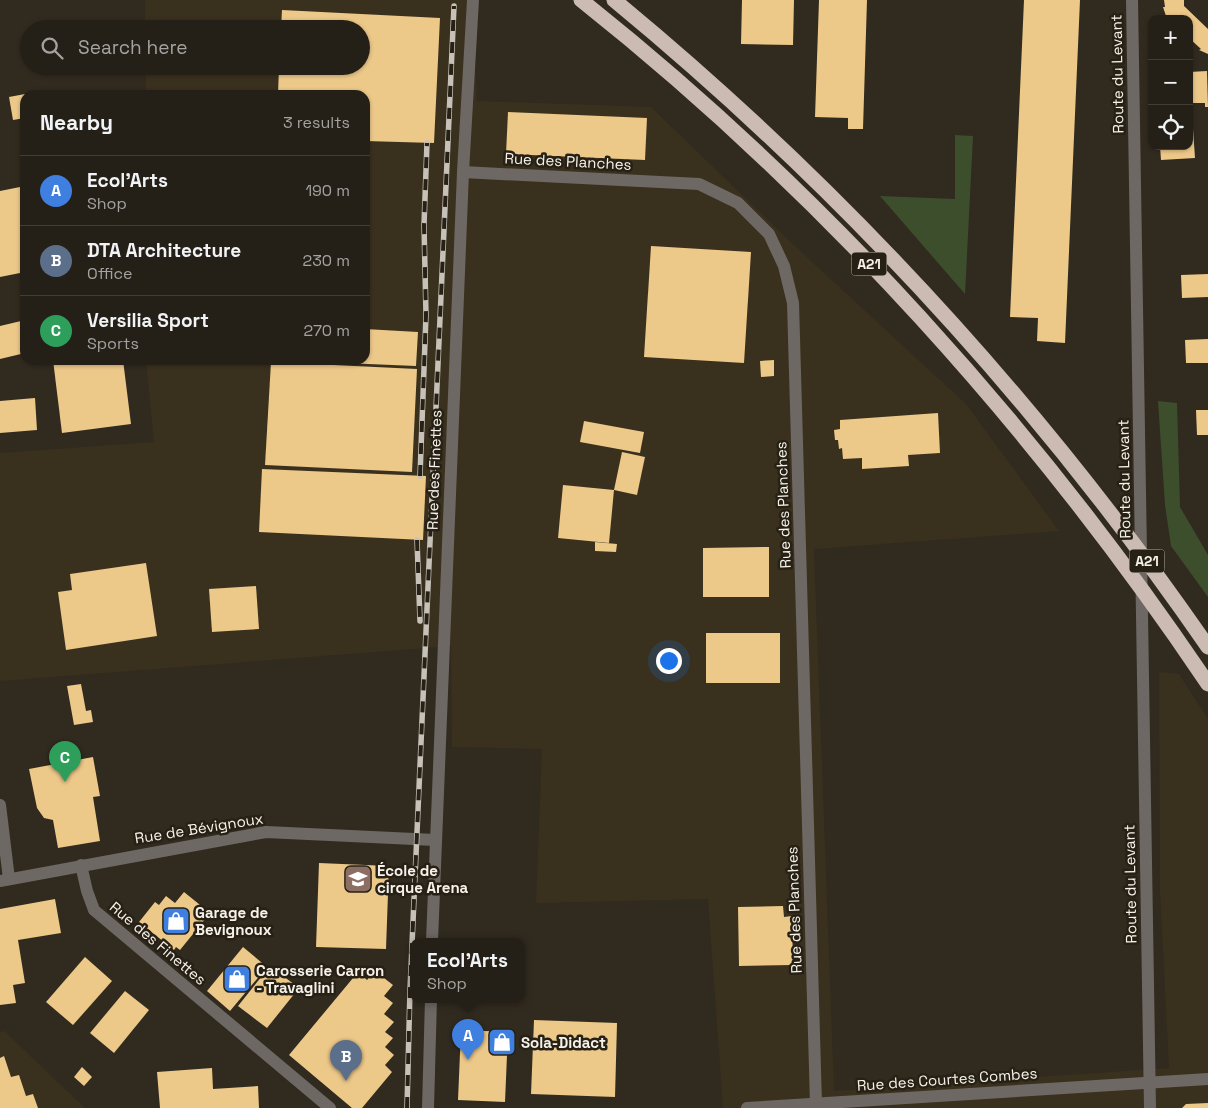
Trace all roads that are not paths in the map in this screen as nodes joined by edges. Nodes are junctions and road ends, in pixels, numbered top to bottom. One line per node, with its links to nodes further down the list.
1 (473, 0): 5 (street, Rue des Finettes)
2 (581, 0): 7 (highway, A21)
3 (614, 0): 6 (highway, A21)
4 (1132, 0): 15 (street, Route du Levant)
5 (463, 172): 9 (street, Rue des Finettes); 16 (street, Rue des Planches)
6 (1208, 647)
7 (1208, 684)
8 (0, 804): 11 (street)
9 (436, 840): 10 (street, Rue de Bévignoux); 12 (street, Rue des Finettes)
10 (81, 865): 11 (street, Rue de Bévignoux); 17 (street, Rue des Finettes)
11 (4, 880)
12 (432, 938)
13 (431, 1003): 18 (street)
14 (1208, 1079): 15 (street, Rue des Courtes Combes)
15 (1150, 1082): 16 (street, Rue des Courtes Combes); 20 (street, Route du Levant)
16 (816, 1104): 19 (street, Rue des Courtes Combes)
17 (330, 1108)
18 (428, 1108)
19 (747, 1108)
20 (1150, 1108)

